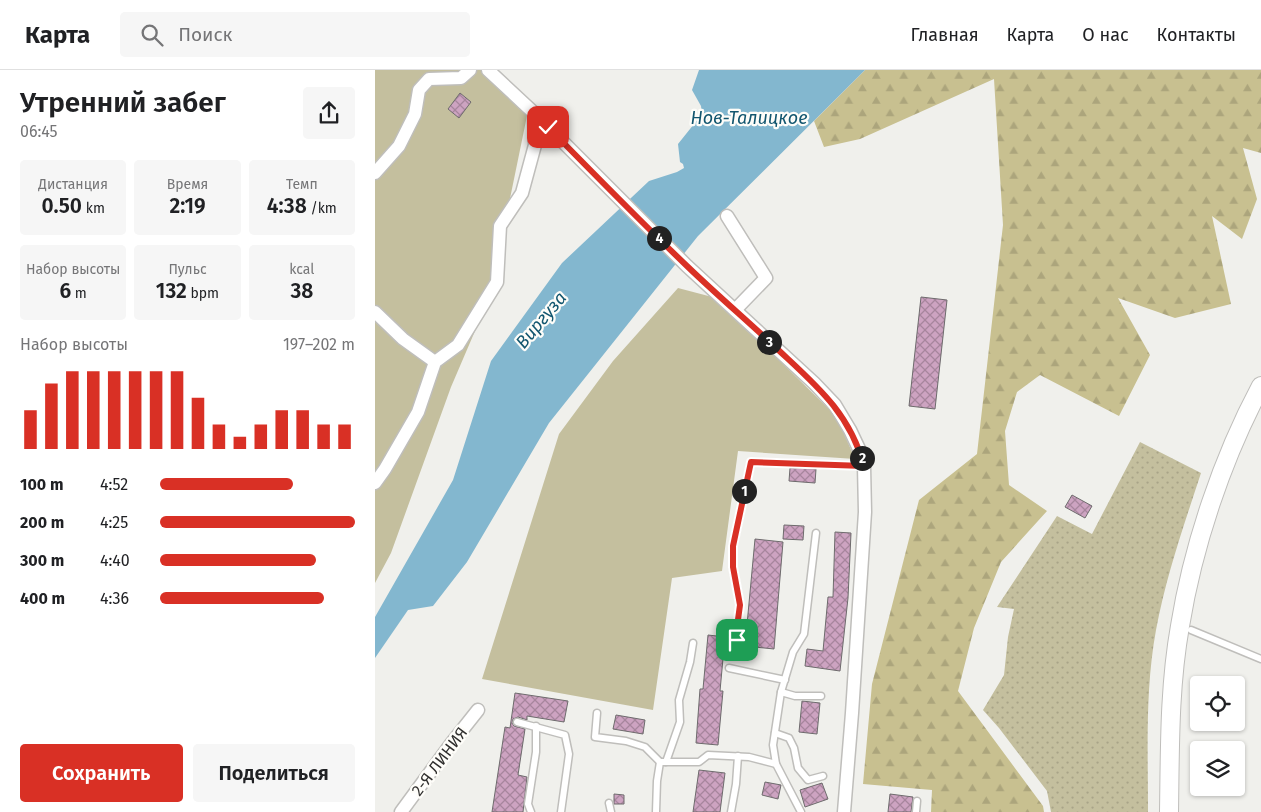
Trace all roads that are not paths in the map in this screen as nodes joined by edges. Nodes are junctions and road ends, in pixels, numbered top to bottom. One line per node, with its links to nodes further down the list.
1 (470, 70): 4 (street)
2 (496, 73): 3 (street)
3 (534, 113): 6 (street); 8 (street)
4 (375, 173)
5 (727, 216): 6 (street)
6 (735, 310): 11 (street)
7 (375, 312): 8 (street)
8 (435, 362): 12 (street)
9 (1261, 386): 42 (main road)
10 (1261, 412): 14 (main road)
11 (864, 466): 15 (lane); 40 (street)
12 (375, 482)
13 (815, 533): 19 (lane)
14 (1191, 630): 17 (lane); 43 (main road)
15 (737, 640)
16 (693, 643): 28 (lane)
17 (1261, 659)
18 (729, 668): 19 (lane)
19 (785, 680): 20 (lane)
20 (781, 692): 21 (lane); 26 (lane)
21 (821, 696)
22 (478, 710): 33 (street, 2-Я ЛИНИЯ)
23 (597, 713): 28 (lane)
24 (517, 722): 25 (lane)
25 (536, 726): 34 (lane); 35 (lane)
26 (775, 733): 29 (lane); 30 (lane)
27 (738, 756): 28 (lane); 29 (lane); 38 (lane)
28 (663, 762): 37 (lane)
29 (776, 764): 39 (lane)
30 (823, 776)
31 (917, 801): 41 (lane)
32 (609, 803): 36 (lane)
33 (401, 812)
34 (531, 812)
35 (561, 812)
36 (611, 812)
37 (656, 812)
38 (731, 812)
39 (801, 812)
40 (843, 812)
41 (916, 812)
42 (1169, 812)
43 (1180, 812)

